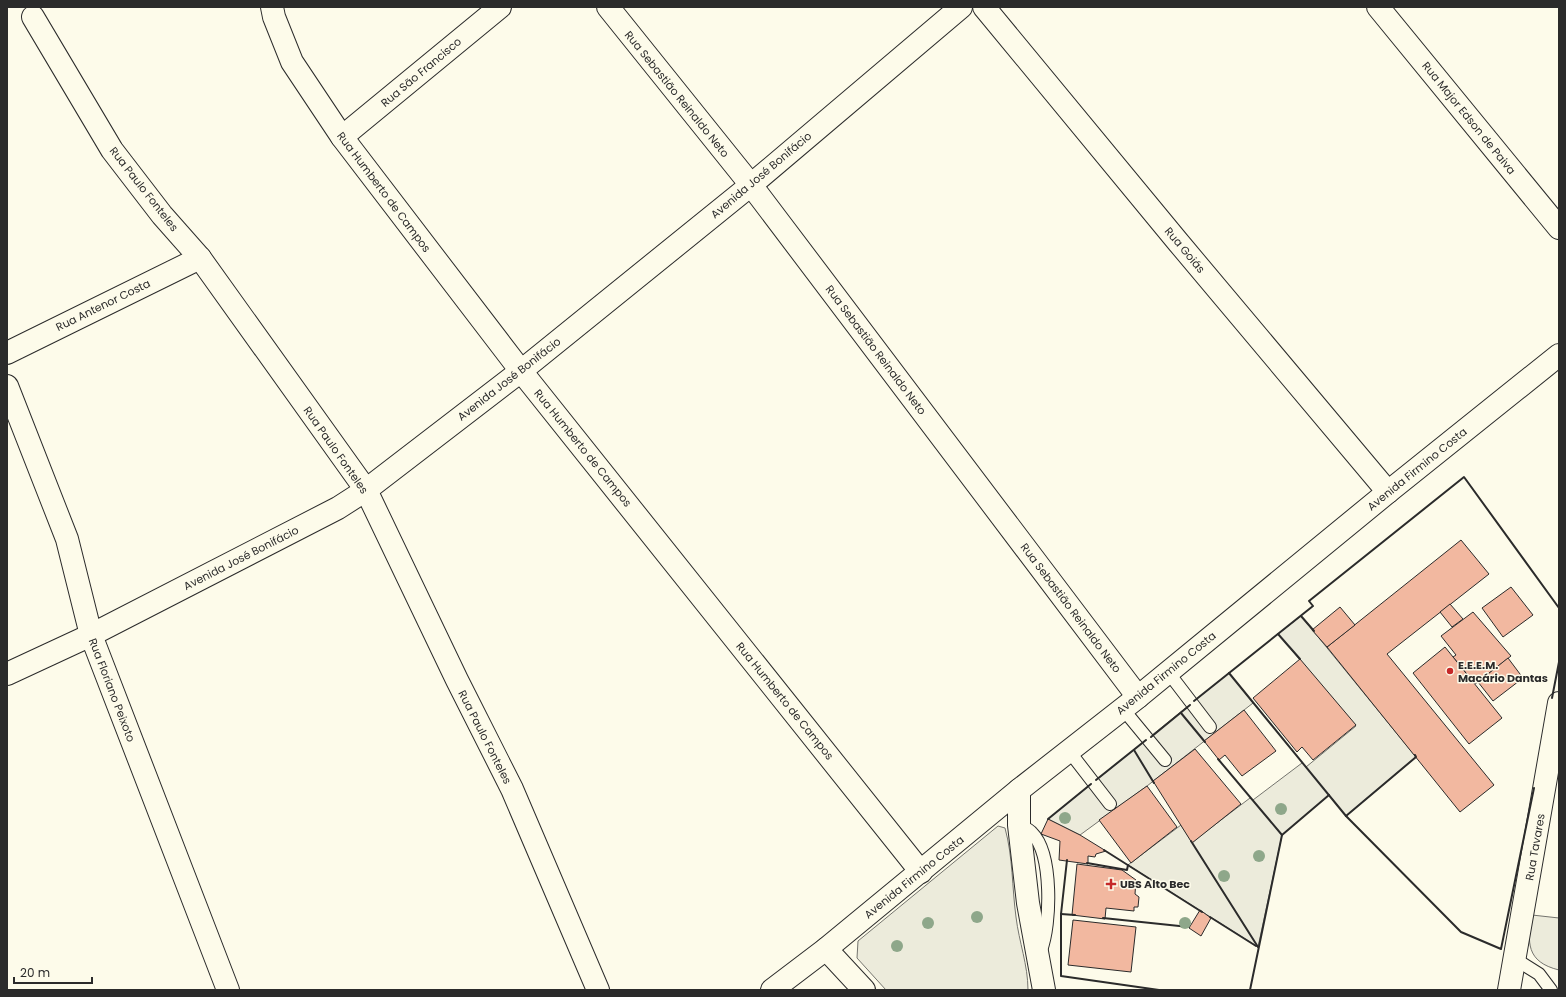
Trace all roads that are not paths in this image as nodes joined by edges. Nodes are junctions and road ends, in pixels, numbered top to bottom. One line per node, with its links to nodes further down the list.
1 (272, 7): 8 (street, Rua Humberto de Campos)
2 (500, 7): 8 (street, Rua São Francisco)
3 (608, 7): 9 (street, Rua Sebastião Reinaldo Neto)
4 (961, 7): 9 (street, Avenida José Bonifácio)
5 (984, 7): 17 (street, Rua Goiás)
6 (1378, 7): 10 (street, Rua Major Edson de Paiva)
7 (33, 17): 11 (street, Rua Paulo Fonteles)
8 (342, 138): 14 (street, Rua Humberto de Campos)
9 (751, 185): 14 (street, Avenida José Bonifácio); 21 (street, Rua Sebastião Reinaldo Neto)
10 (1559, 228)
11 (200, 258): 12 (street, Rua Antenor Costa); 16 (street, Rua Paulo Fonteles)
12 (7, 353)
13 (1559, 355): 17 (street, Avenida Firmino Costa)
14 (521, 371): 16 (street, Avenida José Bonifácio); 28 (street, Rua Humberto de Campos)
15 (7, 386): 18 (street, Rua Floriano Peixoto)
16 (366, 490): 18 (street, Avenida José Bonifácio); 32 (street, Rua Paulo Fonteles)
17 (1388, 492): 19 (street, Avenida Firmino Costa)
18 (91, 635): 20 (street, Avenida José Bonifácio); 31 (street, Rua Floriano Peixoto)
19 (1168, 672): 21 (street, Avenida Firmino Costa); 23 (lane)
20 (7, 674)
21 (1131, 702): 24 (street, Avenida Firmino Costa); 25 (lane)
22 (1559, 703): 30 (street, Rua Tavares)
23 (1210, 727)
24 (1069, 751): 26 (street, Avenida Firmino Costa); 27 (lane)
25 (1165, 760)
26 (1019, 790): 28 (street, Avenida Firmino Costa); 35 (street)
27 (1110, 804)
28 (921, 872): 29 (street, Avenida Firmino Costa)
29 (826, 949): 33 (street, Avenida Firmino Costa); 34 (street)
30 (1515, 959): 36 (street, Rua Tavares); 37 (lane)
31 (228, 990)
32 (598, 990)
33 (772, 990)
34 (864, 990)
35 (1044, 990)
36 (1509, 990)
37 (1552, 990)

